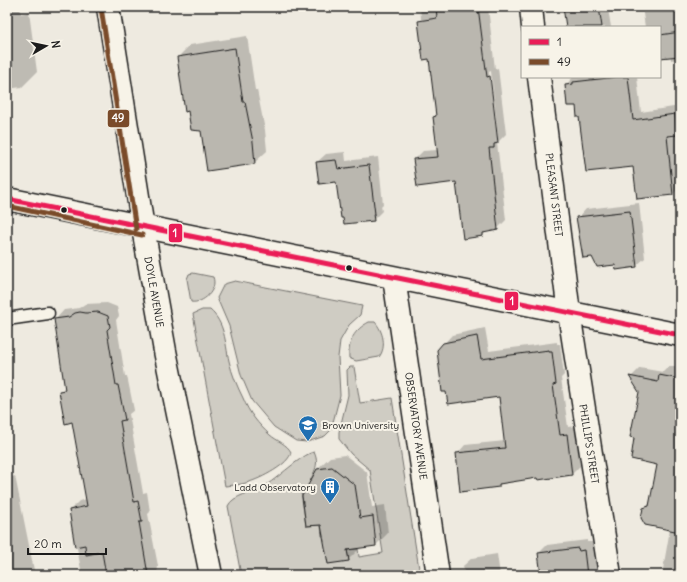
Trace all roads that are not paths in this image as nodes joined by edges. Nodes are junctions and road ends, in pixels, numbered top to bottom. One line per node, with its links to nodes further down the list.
1 (108, 7): 6 (street, DOYLE AVENUE)
2 (530, 7): 3 (street)
3 (533, 26)
4 (539, 78): 9 (street, PLEASANT STREET)
5 (7, 199): 6 (street)
6 (143, 228): 7 (street); 12 (street, DOYLE AVENUE)
7 (394, 278): 9 (street); 13 (street, OBSERVATORY AVENUE)
8 (48, 313): 10 (lane)
9 (569, 313): 11 (street); 14 (street, PHILLIPS STREET)
10 (7, 319)
11 (680, 335)
12 (210, 575)
13 (438, 575)
14 (610, 575)

